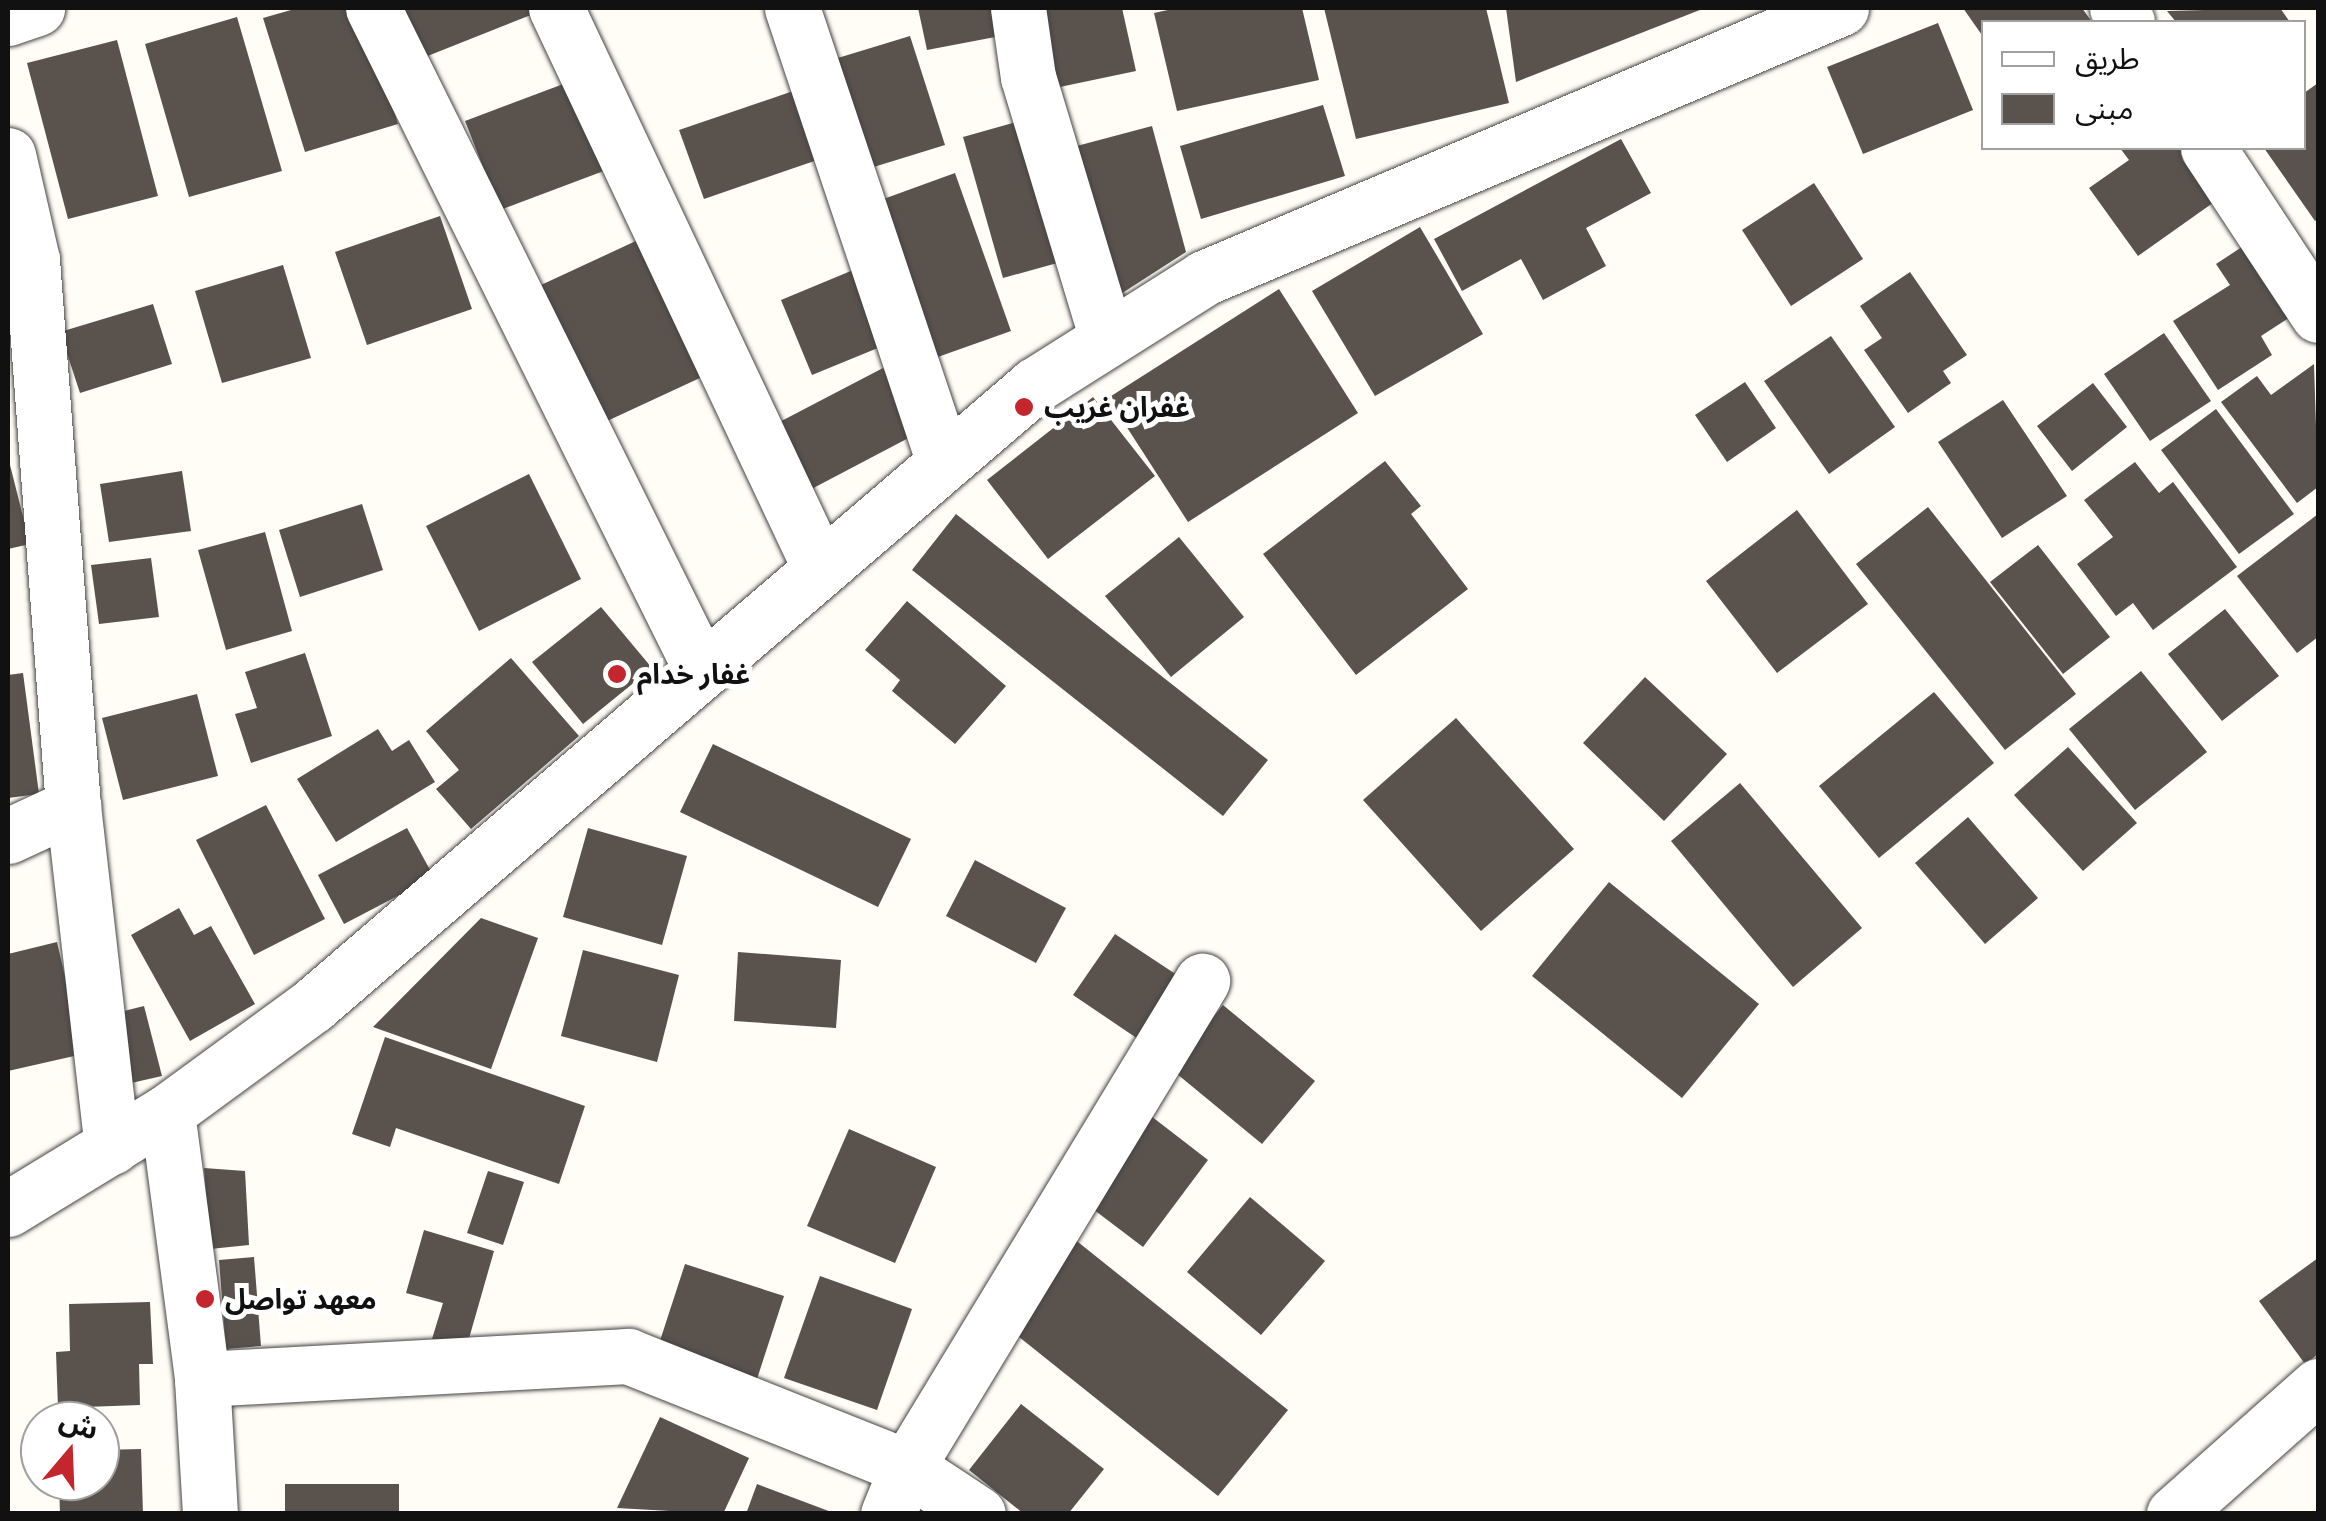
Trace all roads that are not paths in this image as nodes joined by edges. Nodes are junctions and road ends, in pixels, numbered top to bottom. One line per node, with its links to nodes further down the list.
1 (38, 8): 7 (street)
2 (373, 8): 14 (street)
3 (556, 8): 13 (street)
4 (792, 8): 12 (street)
5 (1018, 8): 11 (street)
6 (1841, 8): 11 (street)
7 (8, 18)
8 (2209, 150): 10 (street)
9 (8, 154): 15 (street)
10 (2318, 315)
11 (1107, 338): 12 (street)
12 (944, 458): 13 (street)
13 (820, 568): 14 (street)
14 (702, 671): 18 (street)
15 (73, 806): 16 (street); 19 (street)
16 (8, 836)
17 (1202, 981): 23 (street)
18 (167, 1112): 19 (street); 21 (street)
19 (112, 1147): 20 (street)
20 (8, 1209)
21 (202, 1378): 23 (street); 24 (street)
22 (2318, 1386): 26 (street)
23 (897, 1490): 25 (street)
24 (210, 1514)
25 (978, 1514)
26 (2174, 1514)

